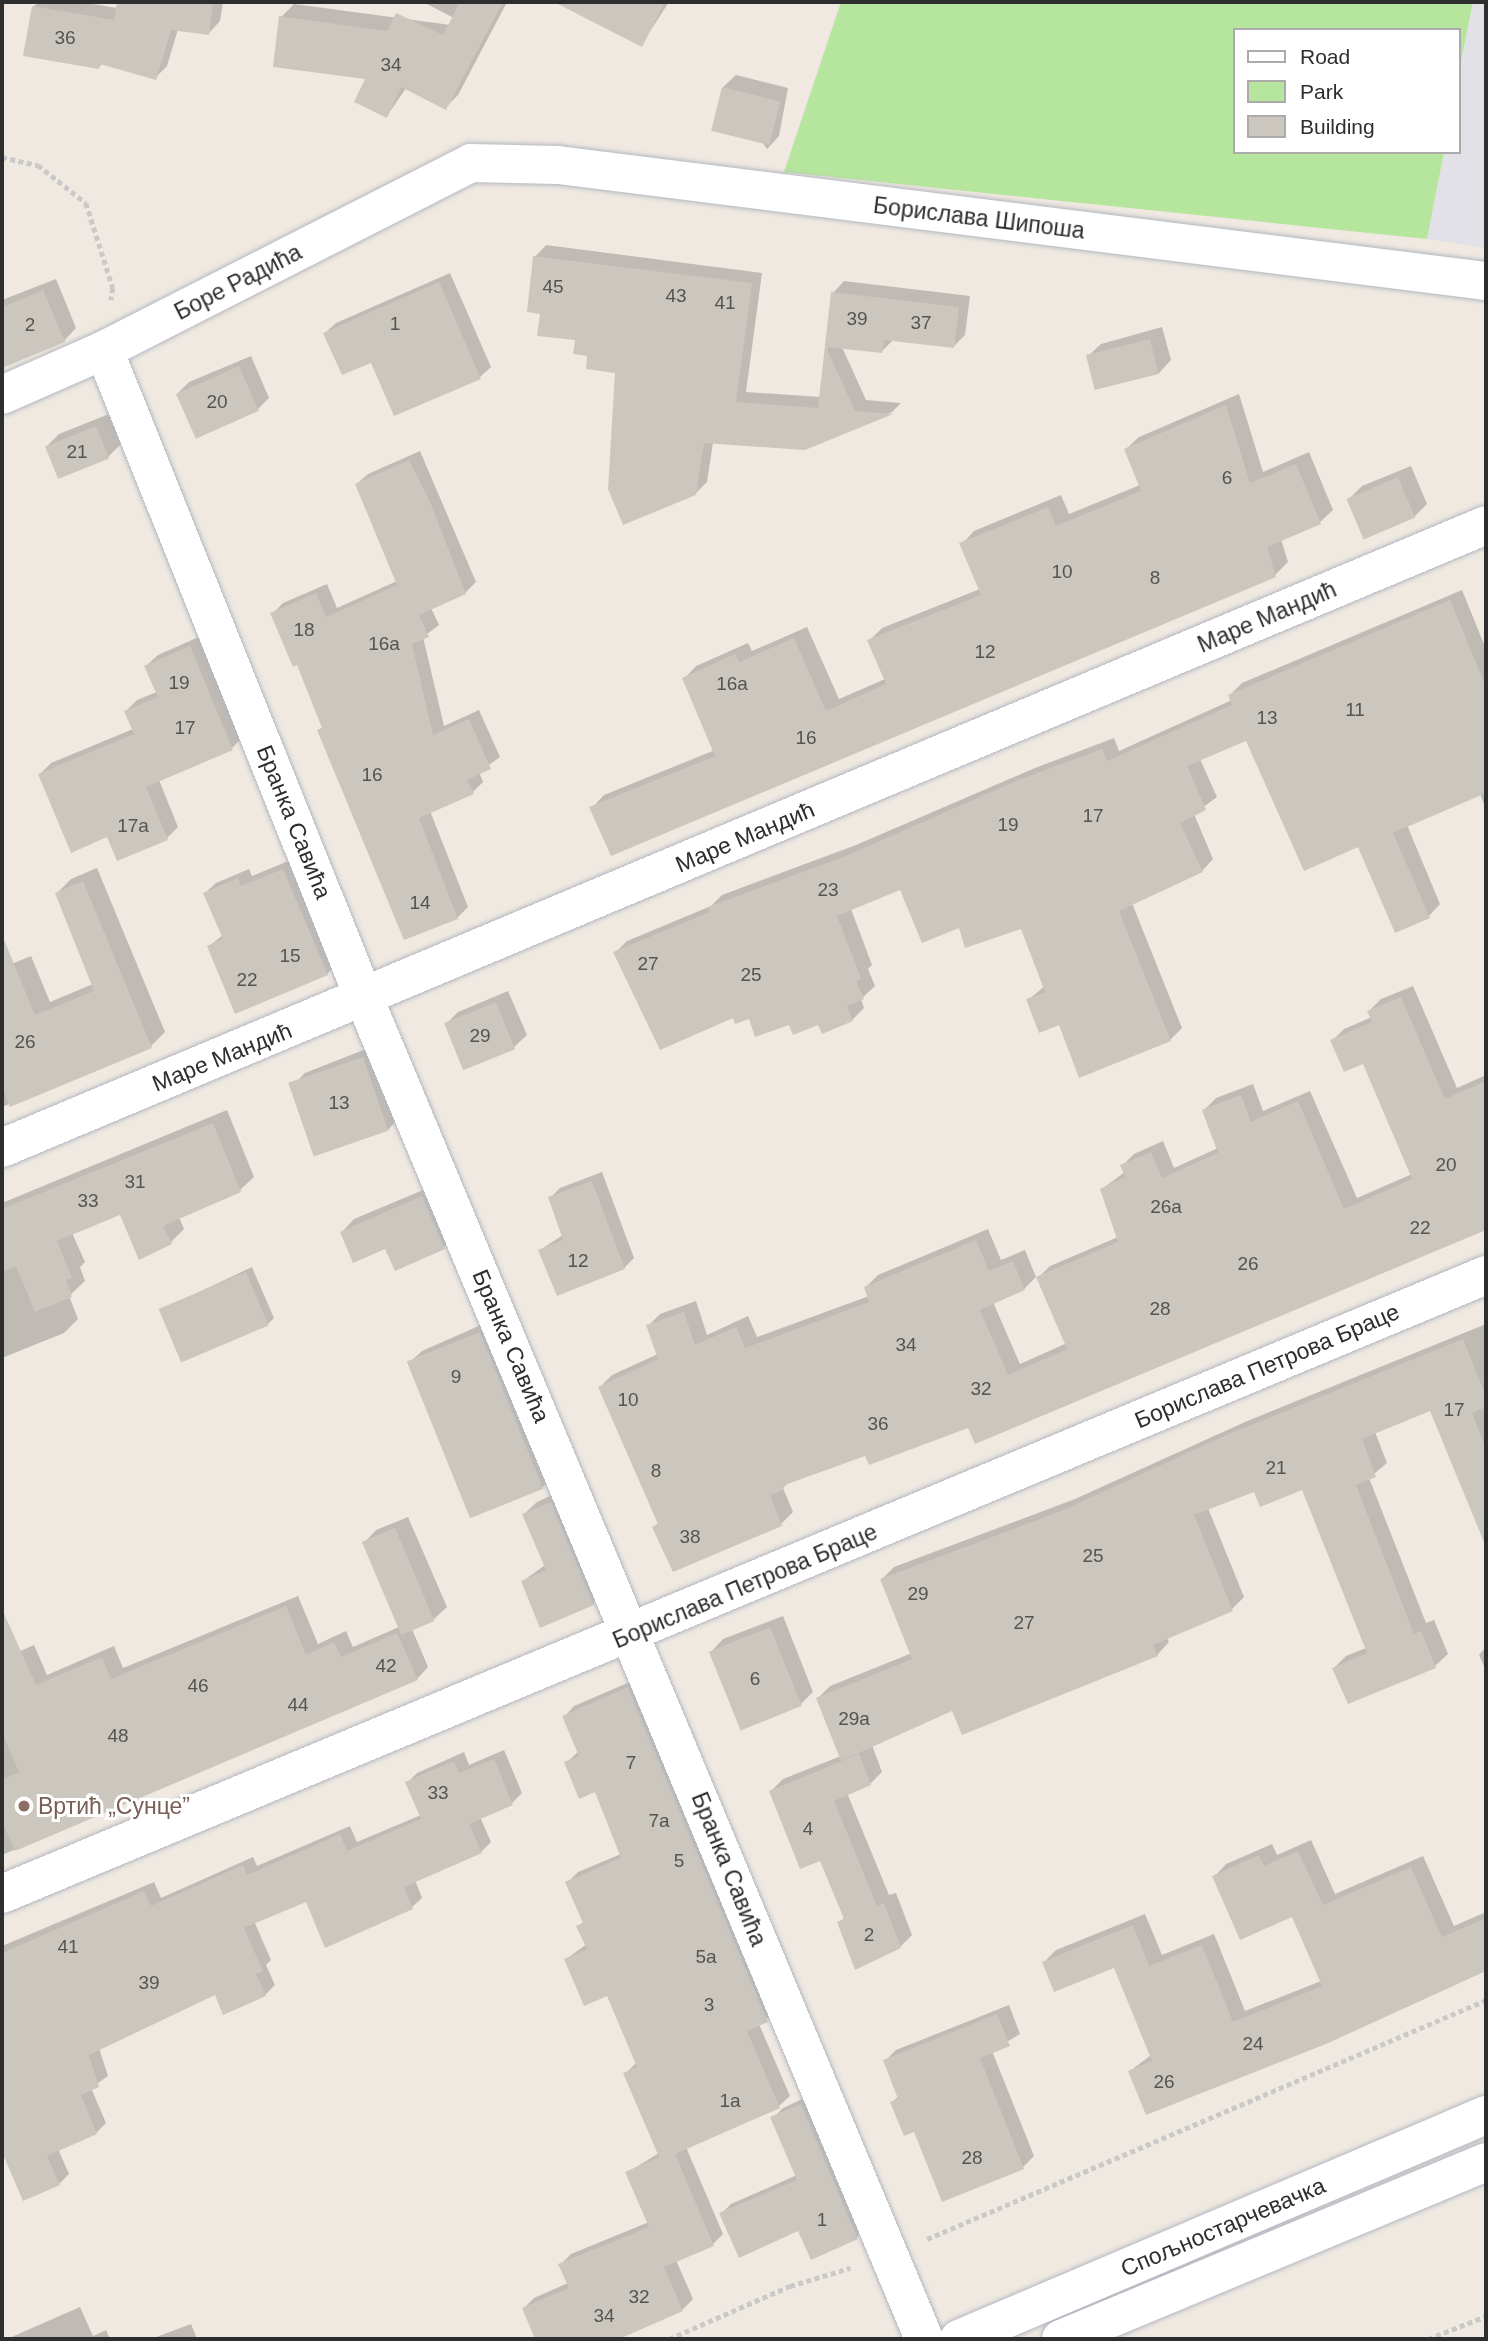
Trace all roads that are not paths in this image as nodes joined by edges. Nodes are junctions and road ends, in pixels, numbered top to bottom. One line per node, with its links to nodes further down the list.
1 (471, 163): 2 (street, Борислава Шипоша); 3 (street, Боре Радића)
2 (1486, 281)
3 (104, 350): 4 (street, Боре Радића); 6 (street, Бранка Савића)
4 (2, 395)
5 (1486, 525): 6 (street, Маре Мандић)
6 (364, 998): 7 (street, Маре Мандић); 9 (street, Бранка Савића)
7 (2, 1147)
8 (1486, 1275): 9 (street, Борислава Петрова Браце)
9 (633, 1633): 10 (street, Борислава Петрова Браце); 13 (street, Бранка Савића)
10 (2, 1894)
11 (1486, 2115): 14 (street, Спољностарчевачка)
12 (1486, 2162): 15 (street, Спољностарчевачка)
13 (924, 2339)
14 (959, 2339)
15 (1061, 2339)

